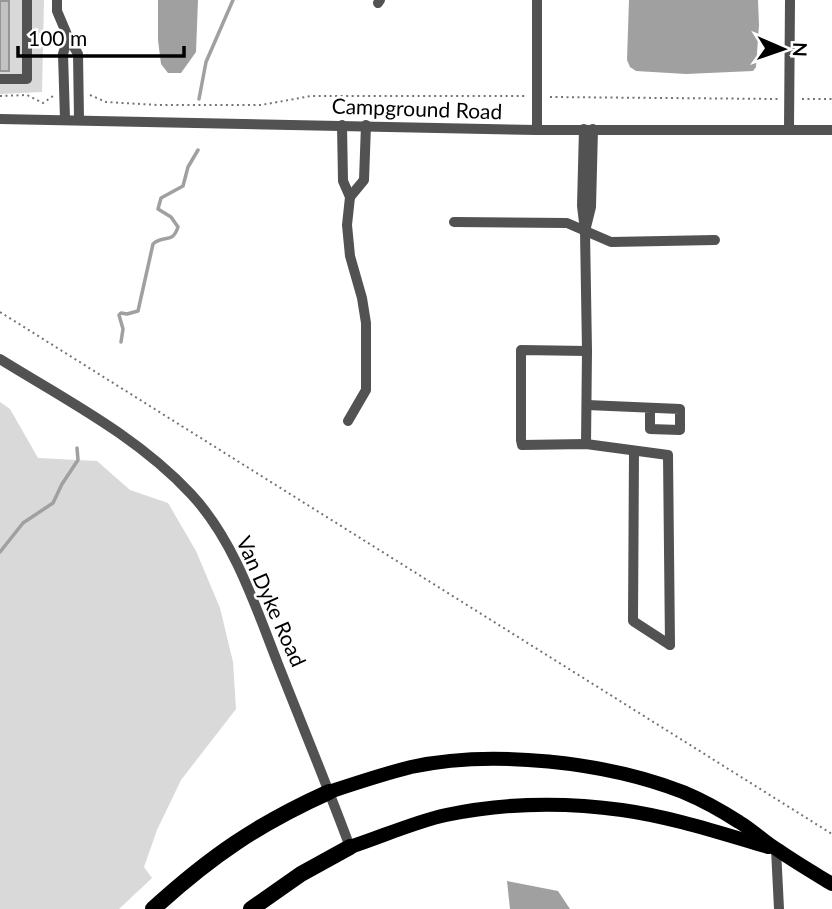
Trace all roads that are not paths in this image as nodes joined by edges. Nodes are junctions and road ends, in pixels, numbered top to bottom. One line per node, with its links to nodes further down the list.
1 (27, 0): 6 (street)
2 (57, 0): 5 (street)
3 (537, 0): 16 (street)
4 (790, 0): 15 (street)
5 (68, 37): 7 (street); 8 (street)
6 (0, 79)
7 (64, 82): 8 (street); 10 (street)
8 (78, 82): 11 (street)
9 (0, 119): 10 (street, Campground Road)
10 (65, 119): 11 (street, Campground Road)
11 (79, 119): 12 (street, Campground Road)
12 (342, 125): 13 (street, Campground Road); 18 (street)
13 (366, 125): 16 (street, Campground Road); 18 (street)
14 (588, 129): 15 (street, Campground Road); 16 (street, Campground Road); 20 (street)
15 (789, 129): 17 (street, Campground Road)
16 (537, 130)
17 (832, 130)
18 (350, 197): 26 (street)
19 (454, 222): 20 (street)
20 (585, 231): 21 (street); 22 (street)
21 (715, 240)
22 (587, 351): 24 (street); 27 (street)
23 (0, 359): 29 (street, Van Dyke Road)
24 (587, 405): 25 (street); 27 (street)
25 (650, 408)
26 (348, 421)
27 (586, 444): 28 (street)
28 (634, 451): 28 (street)
29 (329, 792): 30 (street, Van Dyke Road); 31 (main road); 34 (highway)
30 (349, 847): 31 (main road); 35 (highway)
31 (776, 849): 32 (main road); 33 (street)
32 (832, 884)
33 (778, 908)
34 (153, 909)
35 (251, 909)

